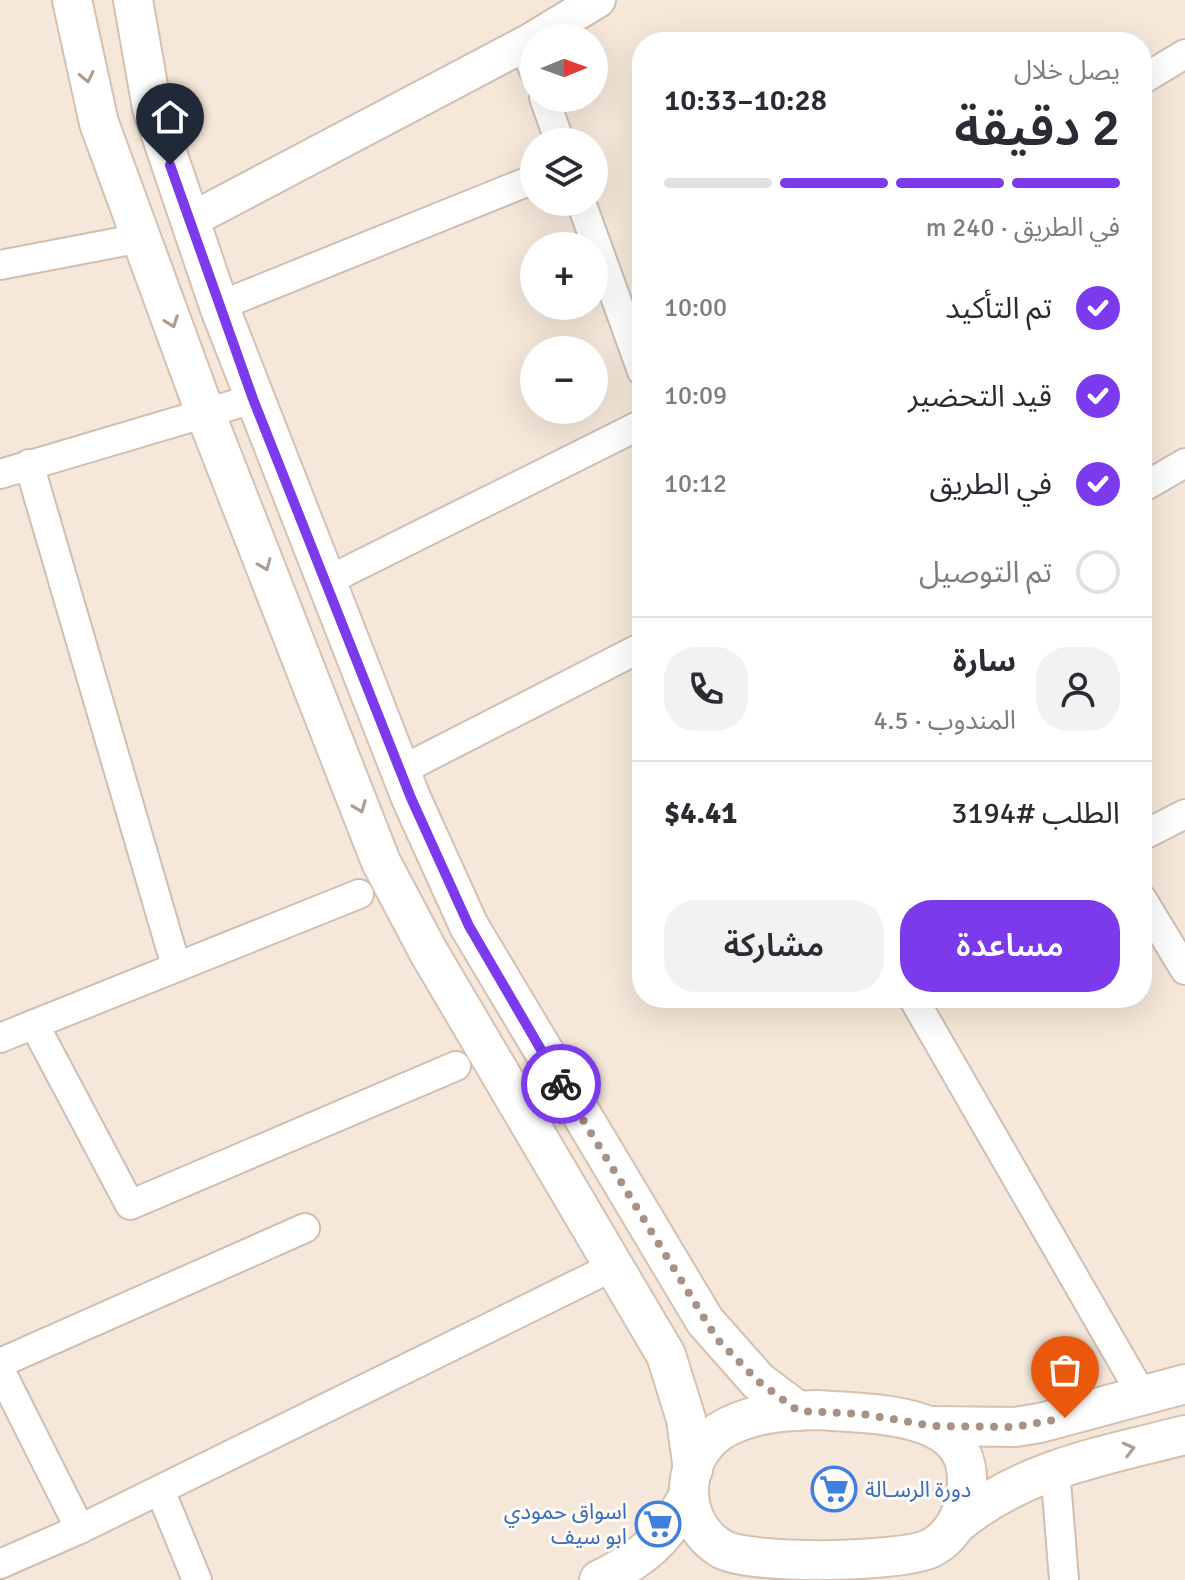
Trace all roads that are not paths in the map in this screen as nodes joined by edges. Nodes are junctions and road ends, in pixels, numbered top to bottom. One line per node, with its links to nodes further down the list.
1 (72, 0): 11 (main road, one-way to 11)
2 (133, 0): 10 (main road)
3 (598, 0): 4 (street)
4 (565, 24)
5 (520, 54): 10 (street)
6 (1185, 54): 7 (street)
7 (1152, 74)
8 (520, 185): 13 (street)
9 (586, 216): 14 (street)
10 (189, 221): 13 (main road)
11 (141, 238): 12 (street); 16 (main road, one-way to 16)
12 (0, 265)
13 (219, 306): 15 (main road)
14 (632, 343)
15 (253, 399): 16 (street); 22 (main road)
16 (206, 415): 19 (street); 45 (main road, one-way to 45)
17 (632, 429): 22 (street)
18 (1185, 463): 21 (street)
19 (29, 464): 20 (street); 29 (street)
20 (0, 474)
21 (1152, 482)
22 (325, 582): 24 (main road)
23 (632, 652): 24 (street)
24 (400, 771): 41 (main road)
25 (1185, 814): 26 (street)
26 (1152, 831)
27 (359, 894): 29 (street)
28 (1152, 916): 30 (street)
29 (176, 966): 32 (street)
30 (1185, 970)
31 (919, 1008): 40 (street)
32 (34, 1024): 33 (street); 34 (street)
33 (0, 1038)
34 (456, 1066)
35 (305, 1228): 37 (street)
36 (602, 1272): 46 (street)
37 (0, 1363)
38 (0, 1370): 47 (street)
39 (1185, 1384): 40 (main road)
40 (1142, 1395): 42 (main road)
41 (798, 1411): 42 (main road); 45 (main road)
42 (932, 1426): 48 (main road)
43 (1185, 1435): 44 (main road, one-way to 43)
44 (1055, 1468): 48 (main road); 57 (street)
45 (690, 1483): 49 (main road); 54 (main road)
46 (160, 1490): 47 (street); 53 (street)
47 (80, 1529): 50 (street)
48 (952, 1530): 52 (main road); 56 (main road)
49 (760, 1559): 51 (main road); 55 (main road)
50 (0, 1564)
51 (801, 1569): 52 (main road)
52 (860, 1569)
53 (197, 1580)
54 (599, 1580)
55 (720, 1580)
56 (932, 1580)
57 (1064, 1580)

